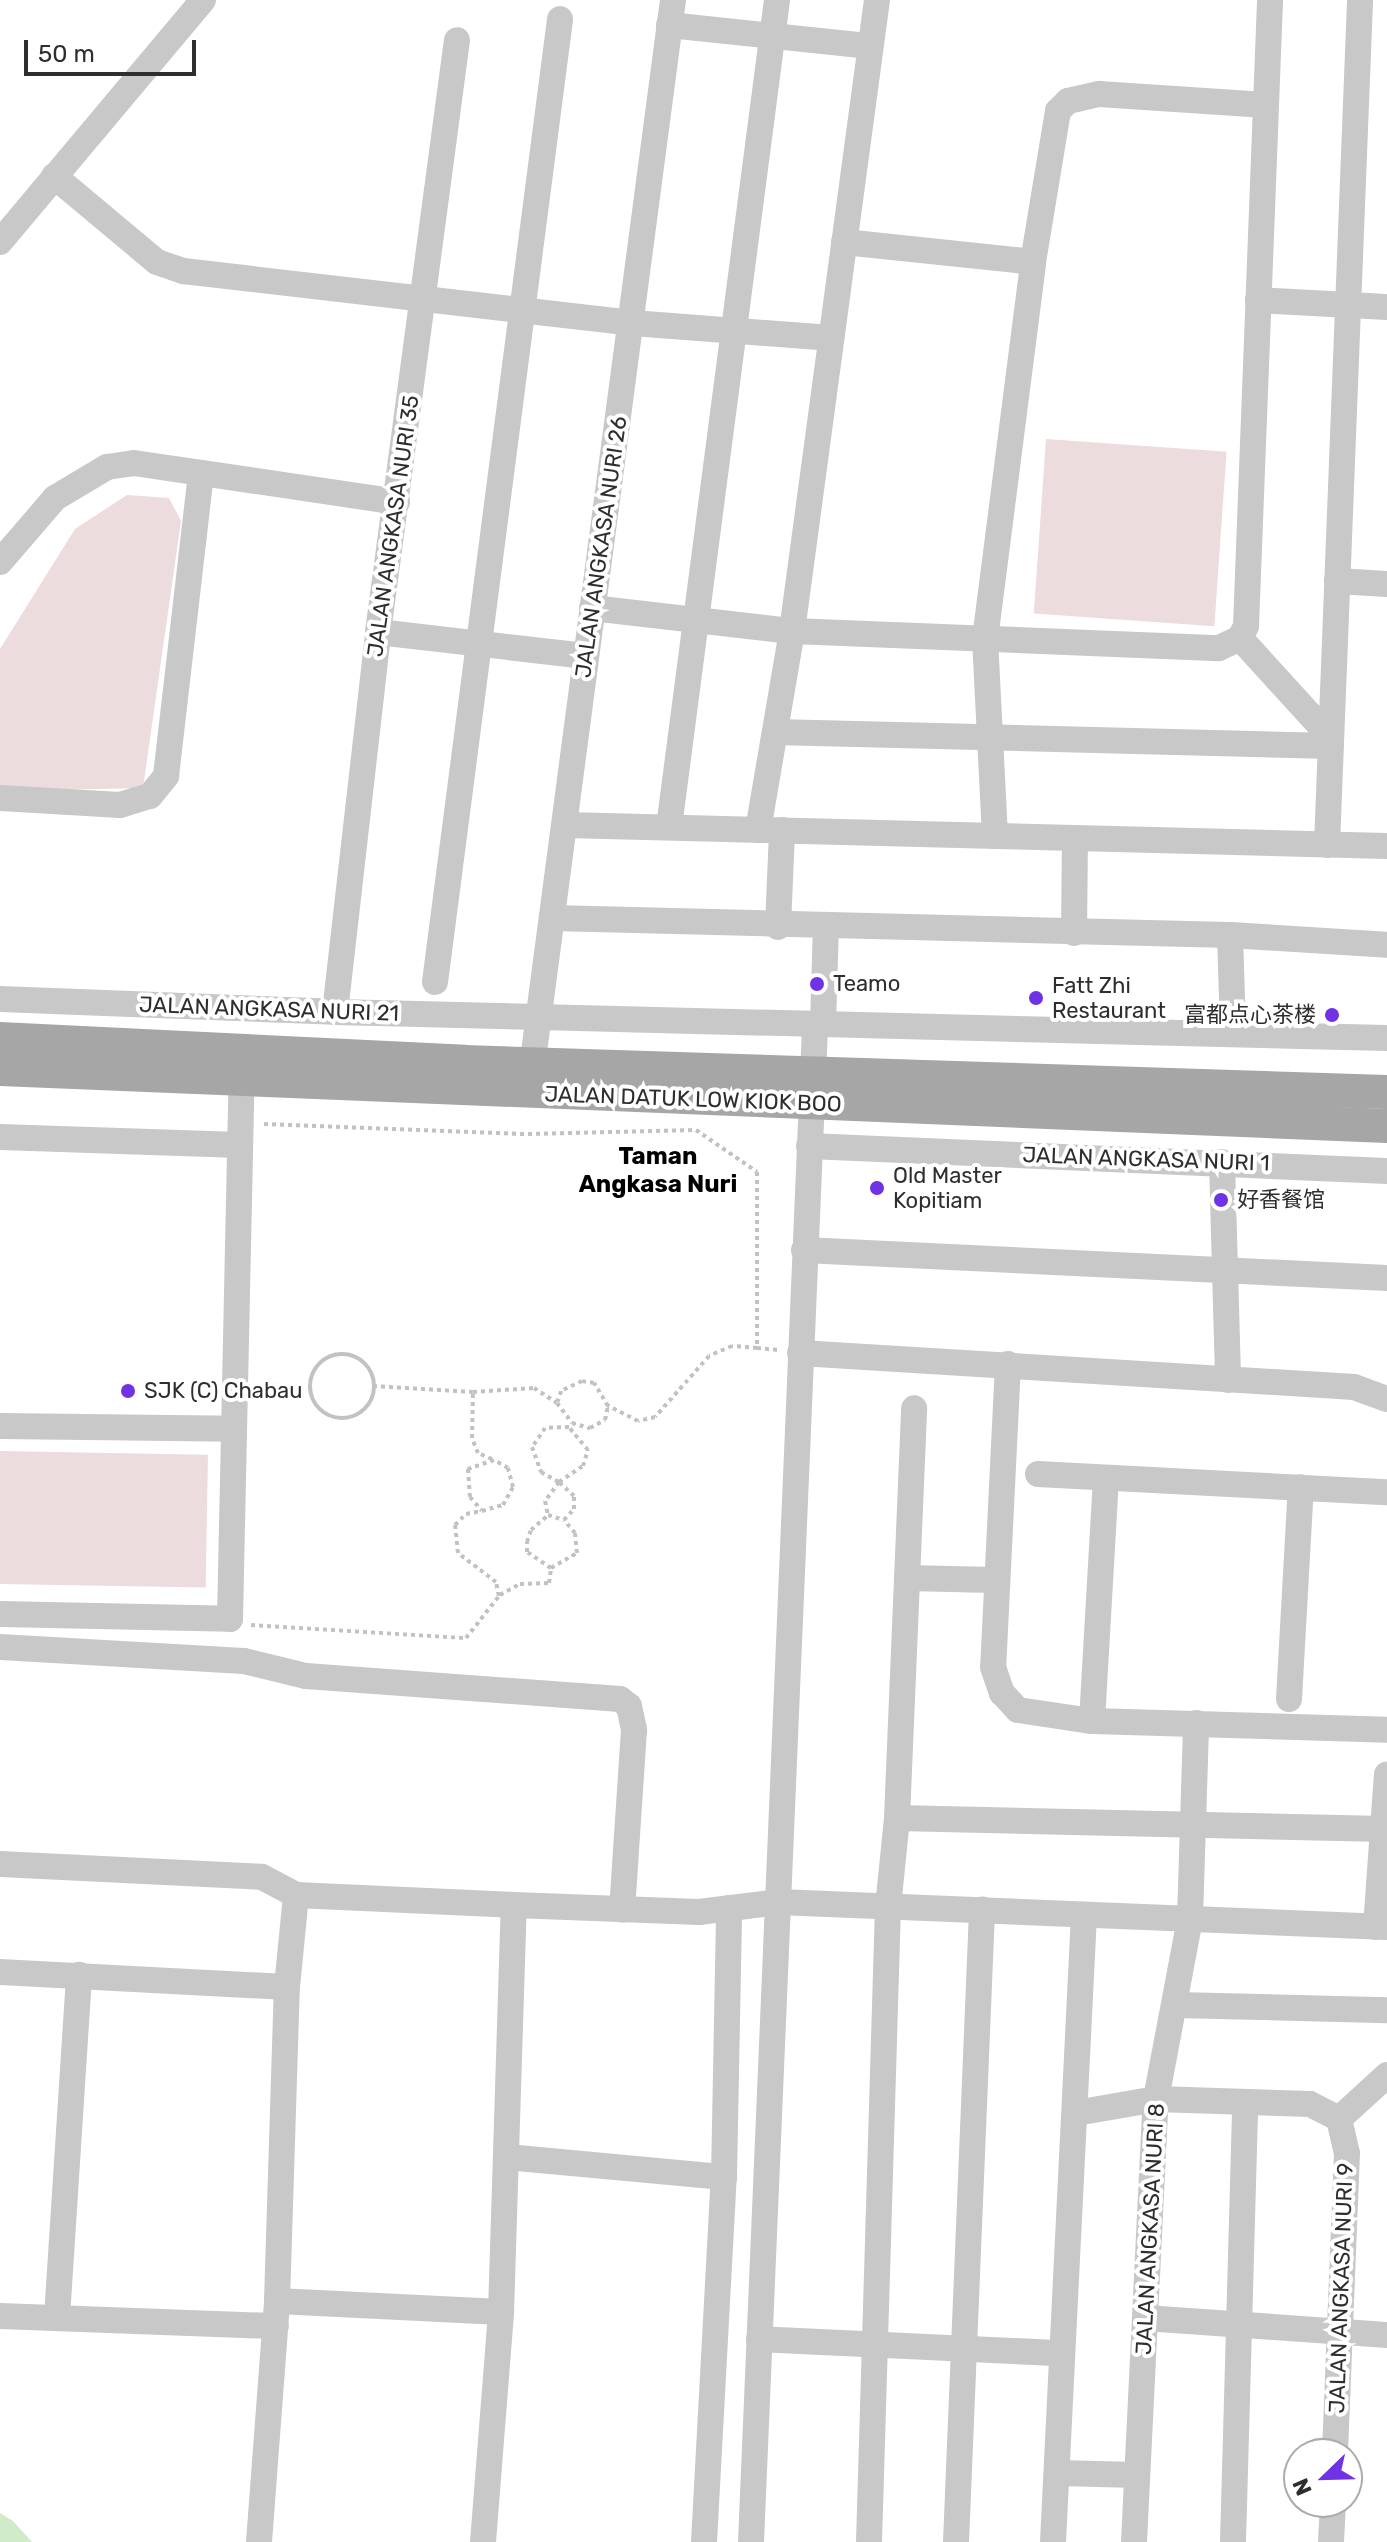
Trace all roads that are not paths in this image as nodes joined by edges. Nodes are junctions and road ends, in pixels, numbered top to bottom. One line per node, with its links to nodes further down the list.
1 (203, 0): 12 (street)
2 (777, 0): 8 (street)
3 (877, 0): 10 (street)
4 (1270, 0): 11 (street)
5 (1360, 0): 18 (street)
6 (671, 12): 8 (street); 21 (street, JALAN ANGKASA NURI 26)
7 (560, 19): 20 (street)
8 (772, 36): 10 (street); 22 (street)
9 (457, 40): 16 (street, JALAN ANGKASA NURI 35)
10 (870, 46): 14 (street)
11 (1266, 105): 15 (street); 17 (street)
12 (54, 176): 13 (street); 16 (street)
13 (0, 242)
14 (844, 242): 15 (street); 23 (street)
15 (1033, 262): 34 (street)
16 (423, 300): 20 (street); 25 (street, JALAN ANGKASA NURI 35)
17 (1258, 300): 18 (street); 33 (street)
18 (1347, 305): 19 (street); 27 (street)
19 (1387, 307)
20 (521, 310): 21 (street); 35 (street)
21 (632, 323): 22 (street); 29 (street, JALAN ANGKASA NURI 26)
22 (732, 330): 23 (street); 30 (street)
23 (831, 338): 31 (street)
24 (201, 473): 25 (street); 26 (street); 40 (street)
25 (397, 502): 32 (street, JALAN ANGKASA NURI 35)
26 (0, 562)
27 (1337, 581): 28 (street); 39 (street)
28 (1387, 584)
29 (592, 608): 30 (street); 36 (street, JALAN ANGKASA NURI 26)
30 (693, 620): 31 (street); 42 (street)
31 (792, 631): 34 (street); 37 (street)
32 (378, 632): 35 (street); 56 (street, JALAN ANGKASA NURI 35)
33 (1240, 638): 34 (street); 39 (street)
34 (985, 639): 38 (street)
35 (480, 644): 36 (street); 54 (street)
36 (586, 656): 41 (street, JALAN ANGKASA NURI 26)
37 (775, 732): 38 (street); 43 (street)
38 (990, 739): 39 (street); 44 (street)
39 (1331, 742): 46 (street)
40 (0, 798)
41 (565, 825): 42 (street); 48 (street, JALAN ANGKASA NURI 26)
42 (669, 827): 43 (street)
43 (770, 830): 44 (street); 50 (street)
44 (995, 836): 45 (street)
45 (1075, 838): 46 (street); 51 (street)
46 (1327, 845): 47 (street)
47 (1387, 846)
48 (552, 918): 50 (street); 57 (street, JALAN ANGKASA NURI 26)
49 (826, 926): 50 (street); 51 (street); 58 (street)
50 (778, 927)
51 (1074, 933): 52 (street)
52 (1230, 935): 53 (street); 59 (street)
53 (1387, 945)
54 (435, 982)
55 (0, 999): 56 (street, JALAN ANGKASA NURI 21)
56 (335, 1012): 57 (street, JALAN ANGKASA NURI 21)
57 (539, 1017): 58 (street, JALAN ANGKASA NURI 21); 64 (street, JALAN ANGKASA NURI 26)
58 (819, 1025): 59 (street, JALAN ANGKASA NURI 21); 65 (street)
59 (1233, 1031): 60 (street, JALAN ANGKASA NURI 21)
60 (1387, 1038)
61 (0, 1039): 62 (main road, JALAN DATUK LOW KIOK BOO)
62 (242, 1065): 63 (main road, JALAN DATUK LOW KIOK BOO); 64 (main road, JALAN DATUK LOW KIOK BOO); 69 (street)
63 (0, 1069)
64 (530, 1078): 65 (main road, JALAN DATUK LOW KIOK BOO)
65 (812, 1087): 66 (main road, JALAN DATUK LOW KIOK BOO); 67 (main road, JALAN DATUK LOW KIOK BOO); 70 (street)
66 (1387, 1092)
67 (1387, 1126)
68 (0, 1137): 69 (street)
69 (252, 1142): 82 (street)
70 (809, 1146): 71 (street, JALAN ANGKASA NURI 1); 73 (street)
71 (1222, 1162): 72 (street, JALAN ANGKASA NURI 1); 74 (street)
72 (1387, 1171)
73 (804, 1250): 74 (street); 76 (street)
74 (1229, 1273): 75 (street); 78 (street)
75 (1387, 1278)
76 (800, 1353): 77 (street); 101 (street)
77 (1008, 1364): 78 (street); 88 (street)
78 (1228, 1380): 79 (street)
79 (1387, 1399)
80 (914, 1408): 87 (street)
81 (0, 1426): 82 (street)
82 (234, 1429): 89 (street)
83 (1038, 1474): 84 (street)
84 (1106, 1478): 85 (street); 92 (street)
85 (1301, 1487): 86 (street); 91 (street)
86 (1387, 1492)
87 (907, 1578): 88 (street); 96 (street)
88 (994, 1580): 92 (street)
89 (0, 1614)
90 (0, 1647): 105 (street)
91 (1289, 1699)
92 (1092, 1721): 93 (street)
93 (1196, 1723): 94 (street); 97 (street, JALAN ANGKASA NURI 8)
94 (1387, 1730)
95 (1387, 1774): 98 (street)
96 (897, 1818): 97 (street); 103 (street)
97 (1193, 1825): 98 (street); 108 (street, JALAN ANGKASA NURI 8)
98 (1384, 1829): 109 (street)
99 (0, 1864): 100 (street)
100 (296, 1895): 102 (street); 112 (street)
101 (778, 1902): 103 (street); 104 (street); 130 (street)
102 (514, 1905): 105 (street); 120 (street)
103 (888, 1907): 106 (street); 131 (street)
104 (729, 1908): 105 (street); 121 (street)
105 (622, 1910)
106 (982, 1910): 107 (street); 132 (street)
107 (1084, 1915): 108 (street); 118 (street)
108 (1190, 1919): 109 (street); 113 (street, JALAN ANGKASA NURI 8)
109 (1381, 1927)
110 (0, 1972): 111 (street)
111 (79, 1975): 112 (street); 125 (street)
112 (287, 1987): 123 (street)
113 (1175, 2005): 114 (street); 116 (street, JALAN ANGKASA NURI 8)
114 (1387, 2010)
115 (1387, 2075): 119 (street)
116 (1156, 2099): 117 (street); 118 (street); 126 (street, JALAN ANGKASA NURI 8)
117 (1245, 2102): 119 (street); 127 (street)
118 (1076, 2113): 133 (street)
119 (1339, 2119): 128 (street, JALAN ANGKASA NURI 9)
120 (507, 2157): 121 (street); 122 (street)
121 (724, 2177): 140 (street)
122 (501, 2312): 123 (street); 139 (street)
123 (276, 2314): 125 (street); 138 (street)
124 (0, 2316): 125 (street)
125 (57, 2317)
126 (1145, 2318): 127 (street); 136 (street, JALAN ANGKASA NURI 8)
127 (1239, 2326): 128 (street); 146 (street)
128 (1341, 2333): 129 (street); 134 (street, JALAN ANGKASA NURI 9)
129 (1387, 2335)
130 (759, 2339): 131 (street); 141 (street)
131 (877, 2344): 132 (street); 142 (street)
132 (966, 2350): 133 (street); 143 (street)
133 (1061, 2353): 135 (street)
134 (1336, 2438)
135 (1057, 2473): 136 (street); 144 (street)
136 (1137, 2475): 145 (street, JALAN ANGKASA NURI 8)
137 (1332, 2518): 147 (street)
138 (259, 2542)
139 (483, 2542)
140 (704, 2542)
141 (751, 2542)
142 (869, 2542)
143 (956, 2542)
144 (1053, 2542)
145 (1134, 2542)
146 (1233, 2542)
147 (1331, 2542)

